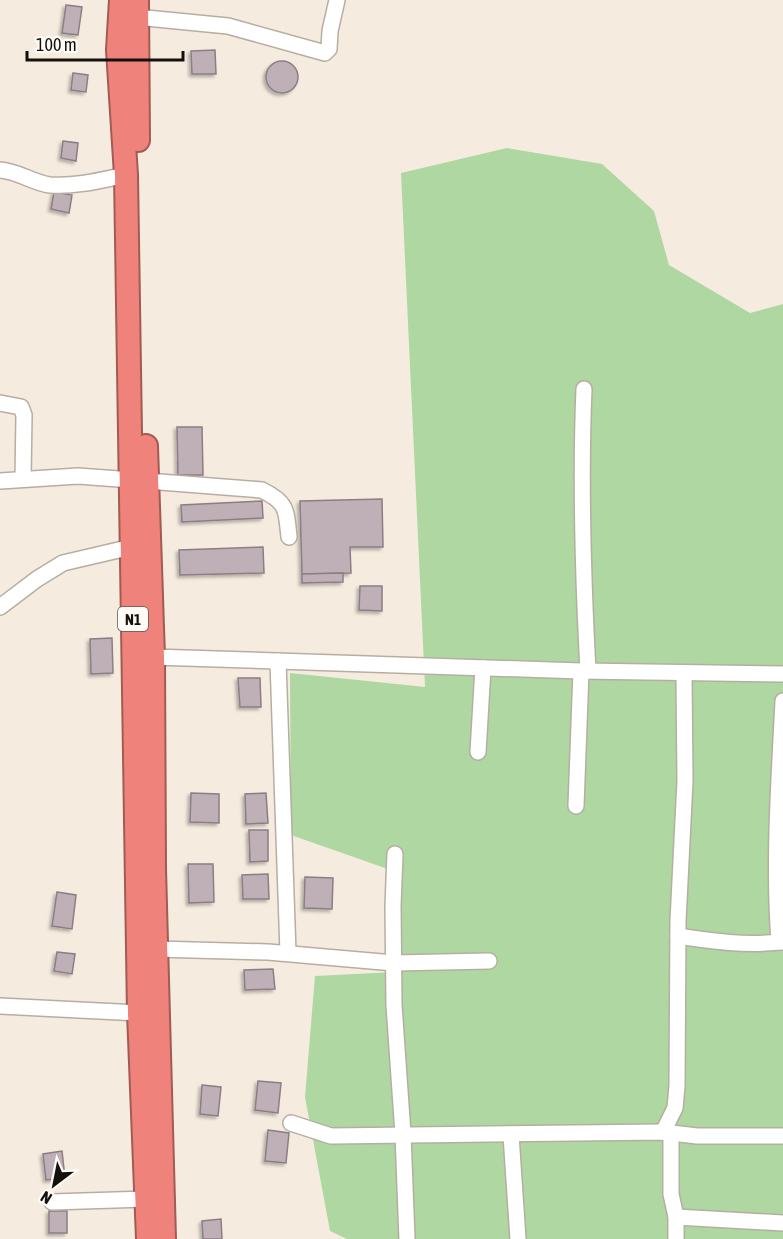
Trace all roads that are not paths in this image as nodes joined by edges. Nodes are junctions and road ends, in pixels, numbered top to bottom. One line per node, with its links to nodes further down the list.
1 (121, 0): 5 (highway, N1)
2 (337, 0): 3 (street)
3 (137, 8): 10 (highway, N1)
4 (0, 170): 5 (street)
5 (126, 175): 10 (highway, N1)
6 (584, 389): 17 (street)
7 (0, 403): 8 (street)
8 (23, 479): 9 (street); 10 (street)
9 (0, 481)
10 (140, 481): 11 (street); 12 (highway, N1)
11 (289, 537)
12 (140, 545): 13 (street); 14 (highway, N1); 31 (highway, N1)
13 (0, 607)
14 (153, 657): 15 (street); 26 (highway, N1)
15 (278, 661): 16 (street); 27 (street)
16 (483, 668): 17 (street); 21 (street)
17 (584, 671): 18 (street); 22 (street)
18 (684, 674): 19 (street); 24 (street)
19 (783, 674)
20 (783, 701): 25 (street)
21 (478, 752)
22 (576, 806)
23 (395, 854): 29 (street)
24 (678, 936): 25 (street); 33 (street)
25 (781, 942)
26 (156, 949): 27 (street); 42 (highway, N1)
27 (288, 953): 29 (street)
28 (489, 961): 29 (street)
29 (394, 963): 34 (street)
30 (0, 1006): 31 (street)
31 (139, 1013): 37 (highway, N1)
32 (291, 1124): 34 (street)
33 (667, 1132): 35 (street); 36 (street); 39 (street)
34 (403, 1134): 35 (street); 43 (street)
35 (511, 1134): 44 (street)
36 (783, 1136)
37 (146, 1199): 38 (street); 41 (highway, N1)
38 (52, 1202)
39 (676, 1217): 40 (street); 45 (street)
40 (783, 1223)
41 (148, 1239)
42 (164, 1239)
43 (407, 1239)
44 (518, 1239)
45 (676, 1239)

